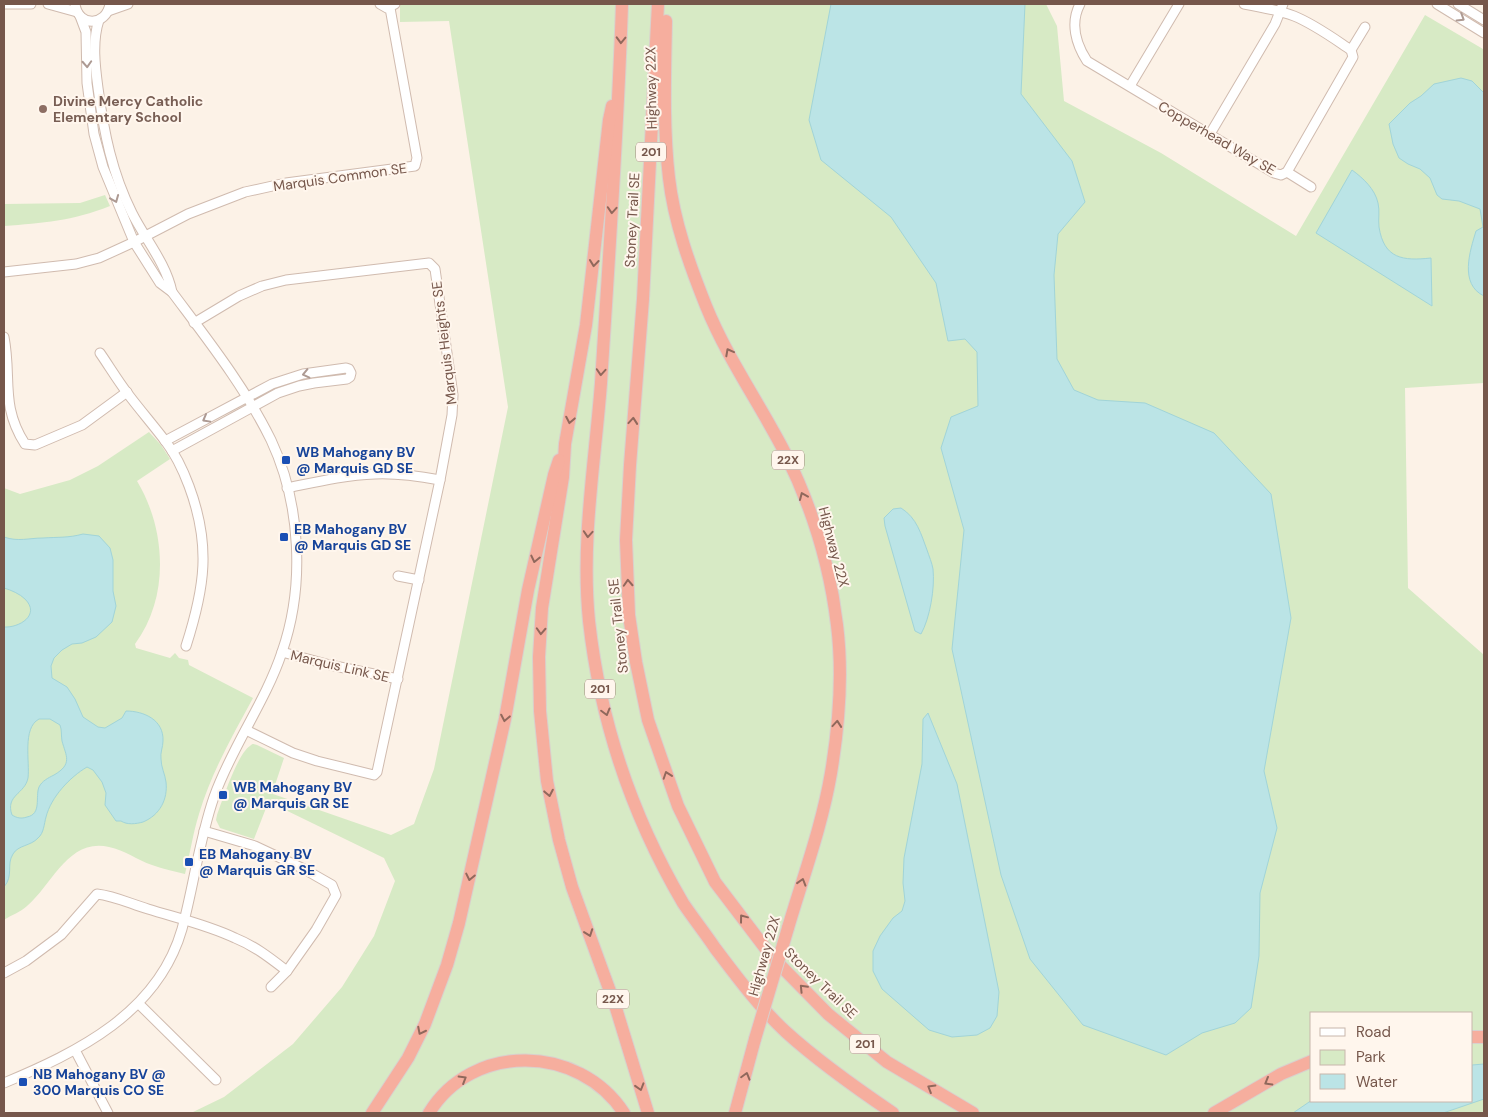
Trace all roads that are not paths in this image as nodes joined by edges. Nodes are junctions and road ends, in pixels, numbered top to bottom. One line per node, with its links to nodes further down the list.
1 (4, 4): 2 (street)
2 (31, 4)
3 (48, 4): 17 (street)
4 (128, 4): 15 (street)
5 (380, 4): 14 (street)
6 (622, 4): 23 (highway, Stoney Trail SE / 201, one-way to 23)
7 (658, 4): 66 (highway, Stoney Trail SE / 201, one-way to 7)
8 (666, 4): 64 (highway, Highway 22X / 22X, one-way to 8, bridge)
9 (1080, 4): 24 (street, Copperhead Way SE)
10 (1179, 4): 24 (street)
11 (1244, 4): 16 (street)
12 (1437, 4): 21 (street, one-way to 21)
13 (1458, 4): 19 (street)
14 (393, 6): 28 (street, Marquis Common SE)
15 (109, 8): 18 (street)
16 (1282, 8): 22 (street); 25 (street)
17 (77, 11): 18 (street); 29 (street, one-way to 29)
18 (99, 20): 28 (street)
19 (1484, 20)
20 (1365, 27): 22 (street, Copperhead Way SE)
21 (1484, 33)
22 (1352, 50): 26 (street, Copperhead Way SE)
23 (620, 77): 39 (highway, 22X, one-way to 39); 65 (highway, Stoney Trail SE / 201, one-way to 65)
24 (1130, 86): 25 (street, Copperhead Way SE)
25 (1210, 134): 26 (street, Copperhead Way SE)
26 (1287, 172): 27 (street)
27 (1311, 187)
28 (145, 237): 29 (street); 31 (street)
29 (134, 242): 30 (street); 31 (street)
30 (4, 272)
31 (172, 292): 32 (street)
32 (194, 323): 36 (street); 41 (street, Marquis Heights SE)
33 (4, 337): 35 (street)
34 (100, 352): 35 (street)
35 (127, 392): 38 (street)
36 (246, 398): 37 (street); 37 (street, one-way to 36); 38 (street, one-way to 38)
37 (253, 408): 40 (street); 42 (street)
38 (166, 441): 40 (street)
39 (565, 444): 60 (highway, one-way to 60); 63 (highway, 22X, one-way to 63)
40 (172, 451): 45 (street)
41 (440, 480): 42 (street); 44 (street, Marquis Heights SE)
42 (288, 488): 46 (street)
43 (398, 576): 44 (street)
44 (419, 580): 47 (street, Marquis Heights SE)
45 (186, 646)
46 (282, 652): 47 (street, Marquis Link SE); 48 (street)
47 (398, 679): 48 (street, Marquis Heights SE)
48 (246, 730): 49 (street)
49 (204, 831): 50 (street); 51 (street)
50 (184, 920): 51 (street); 52 (street); 54 (street)
51 (287, 971): 53 (street)
52 (4, 973)
53 (271, 987)
54 (139, 1004): 55 (street); 57 (street)
55 (75, 1050): 58 (street); 59 (street)
56 (1310, 1061): 67 (highway, one-way to 67)
57 (216, 1080)
58 (4, 1083)
59 (108, 1113)
60 (372, 1113)
61 (428, 1113): 62 (highway, one-way to 62)
62 (624, 1113)
63 (648, 1113)
64 (735, 1113)
65 (893, 1113)
66 (973, 1113)
67 (1214, 1113)

